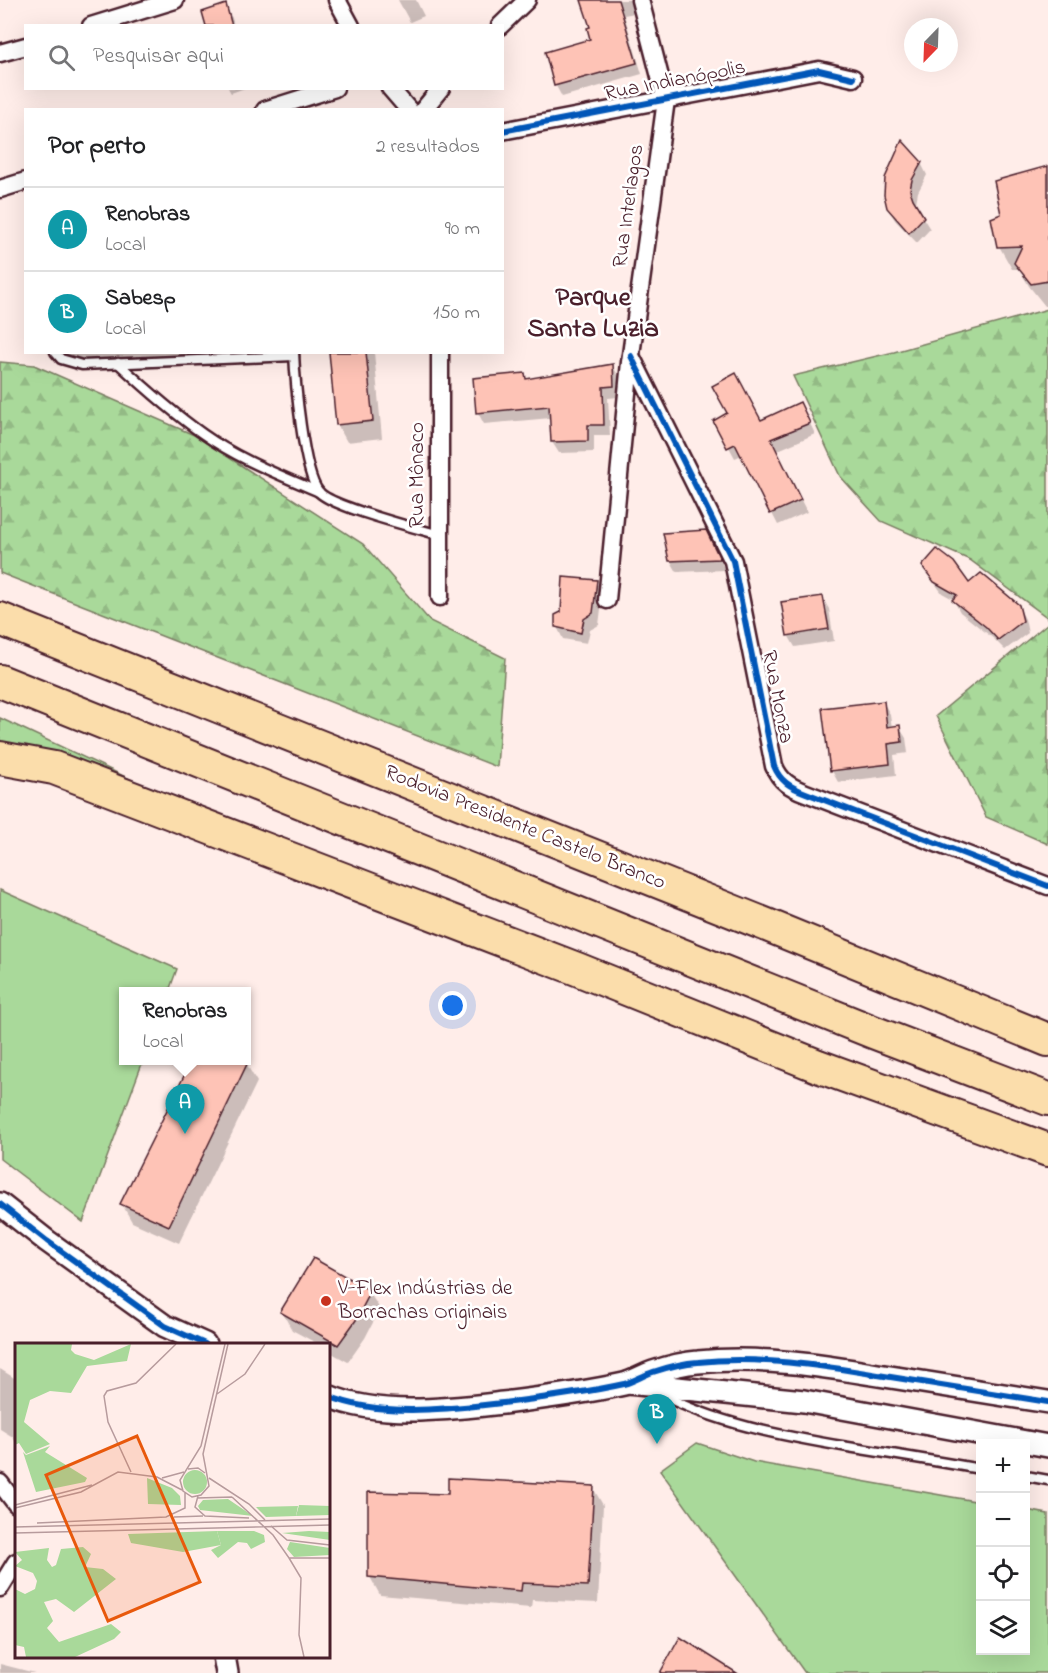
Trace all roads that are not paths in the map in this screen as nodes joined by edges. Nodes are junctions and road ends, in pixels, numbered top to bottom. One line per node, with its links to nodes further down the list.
1 (175, 0): 5 (street)
2 (337, 0): 7 (street)
3 (527, 0): 8 (street)
4 (640, 0): 15 (street, Rua Interlagos)
5 (136, 6): 6 (street)
6 (96, 24)
7 (350, 24)
8 (502, 24)
9 (24, 47): 10 (street)
10 (0, 53)
11 (853, 78): 15 (street, Rua Indianópolis)
12 (329, 90): 16 (street)
13 (392, 90): 17 (street)
14 (439, 90): 18 (street)
15 (666, 100): 19 (street, Rua Indianópolis); 25 (street, Rua Interlagos)
16 (271, 108)
17 (407, 108)
18 (425, 108)
19 (504, 131)
20 (24, 182): 21 (street)
21 (0, 189)
22 (57, 354): 26 (lane)
23 (294, 354): 26 (lane); 27 (lane)
24 (440, 354): 28 (street, Rua Mônaco)
25 (631, 356): 30 (street, Rua Interlagos); 36 (street, Rua Monza)
26 (118, 363): 27 (lane)
27 (320, 492): 28 (lane)
28 (440, 535): 29 (street, Rua Mônaco)
29 (441, 597)
30 (607, 600)
31 (0, 619): 37 (highway, Rodovia Presidente Castelo Branco)
32 (0, 681): 38 (highway)
33 (0, 746): 35 (highway)
34 (0, 759): 35 (highway)
35 (54, 768): 39 (highway)
36 (1048, 886)
37 (1048, 1040)
38 (1048, 1099)
39 (1048, 1150)
40 (0, 1204): 41 (street)
41 (203, 1343)
42 (636, 1384): 43 (street); 44 (street); 45 (street); 46 (lane)
43 (330, 1397)
44 (1048, 1402)
45 (1048, 1446)
46 (976, 1468)
47 (1030, 1477): 48 (lane)
48 (1048, 1480)
49 (0, 1483): 50 (street)
50 (15, 1503)
51 (15, 1564): 52 (street)
52 (0, 1588)
53 (224, 1658): 54 (street)
54 (228, 1673)

